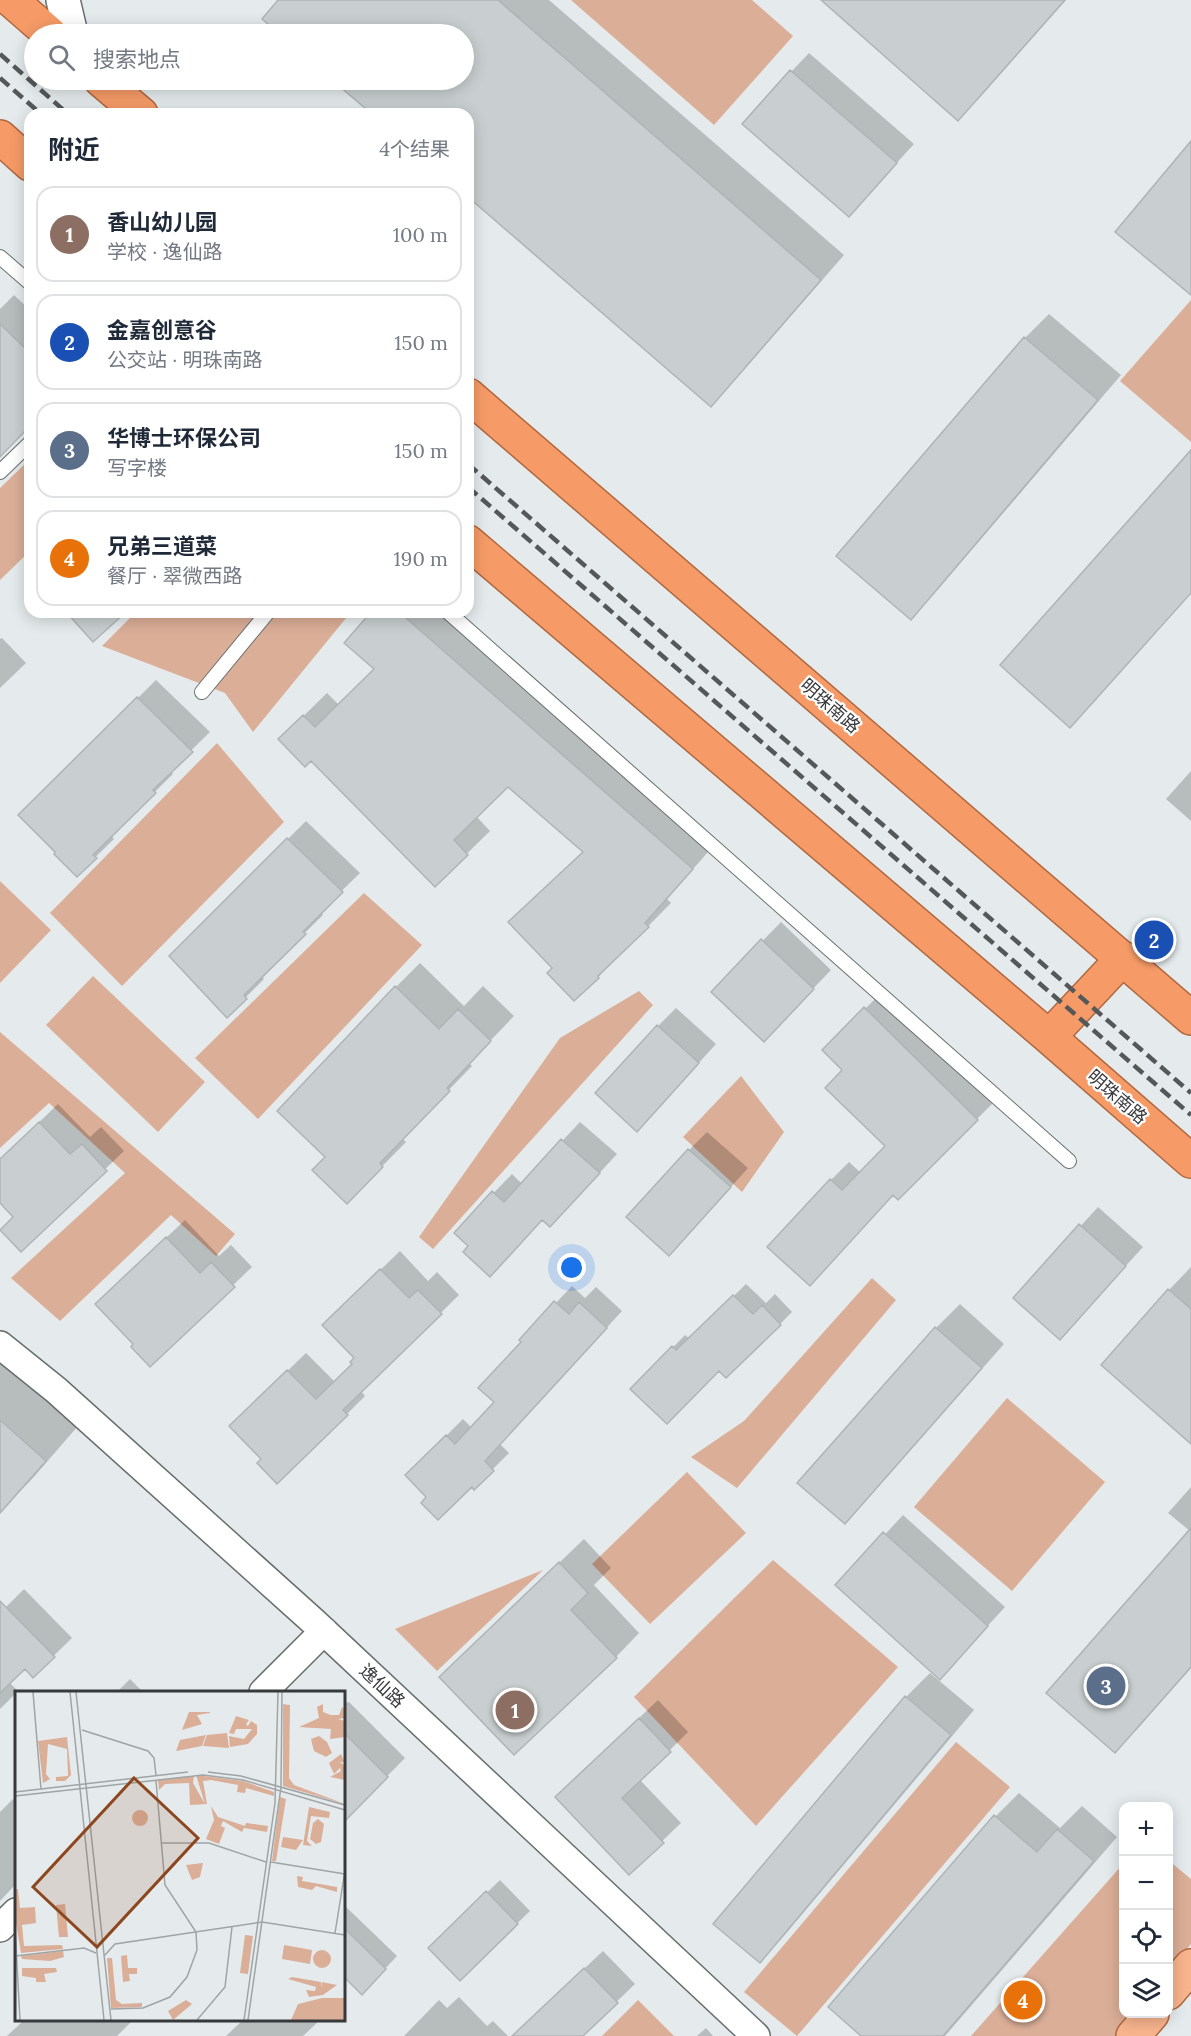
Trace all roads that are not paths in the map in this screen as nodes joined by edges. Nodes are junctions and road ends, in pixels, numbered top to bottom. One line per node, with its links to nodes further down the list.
1 (11, 0): 3 (highway)
2 (63, 0): 4 (street)
3 (39, 24)
4 (69, 24)
5 (113, 90): 6 (highway)
6 (134, 108)
7 (0, 257): 8 (lane)
8 (24, 278)
9 (474, 400): 16 (highway, 明珠南路)
10 (24, 449): 11 (lane)
11 (0, 472)
12 (474, 547): 18 (highway, 明珠南路)
13 (263, 618): 15 (lane)
14 (455, 618): 19 (lane)
15 (202, 692)
16 (1123, 958): 17 (highway, 明珠南路); 18 (highway)
17 (1191, 1018)
18 (1049, 1037): 20 (highway, 明珠南路)
19 (1069, 1161)
20 (1191, 1161)
21 (0, 1345): 22 (street, 逸仙路)
22 (324, 1631): 23 (street); 29 (street, 逸仙路)
23 (265, 1691)
24 (15, 1913): 25 (street)
25 (0, 1928)
26 (1191, 1966): 27 (main road)
27 (1173, 1987)
28 (1148, 2018): 30 (main road)
29 (756, 2036)
30 (1133, 2036)

